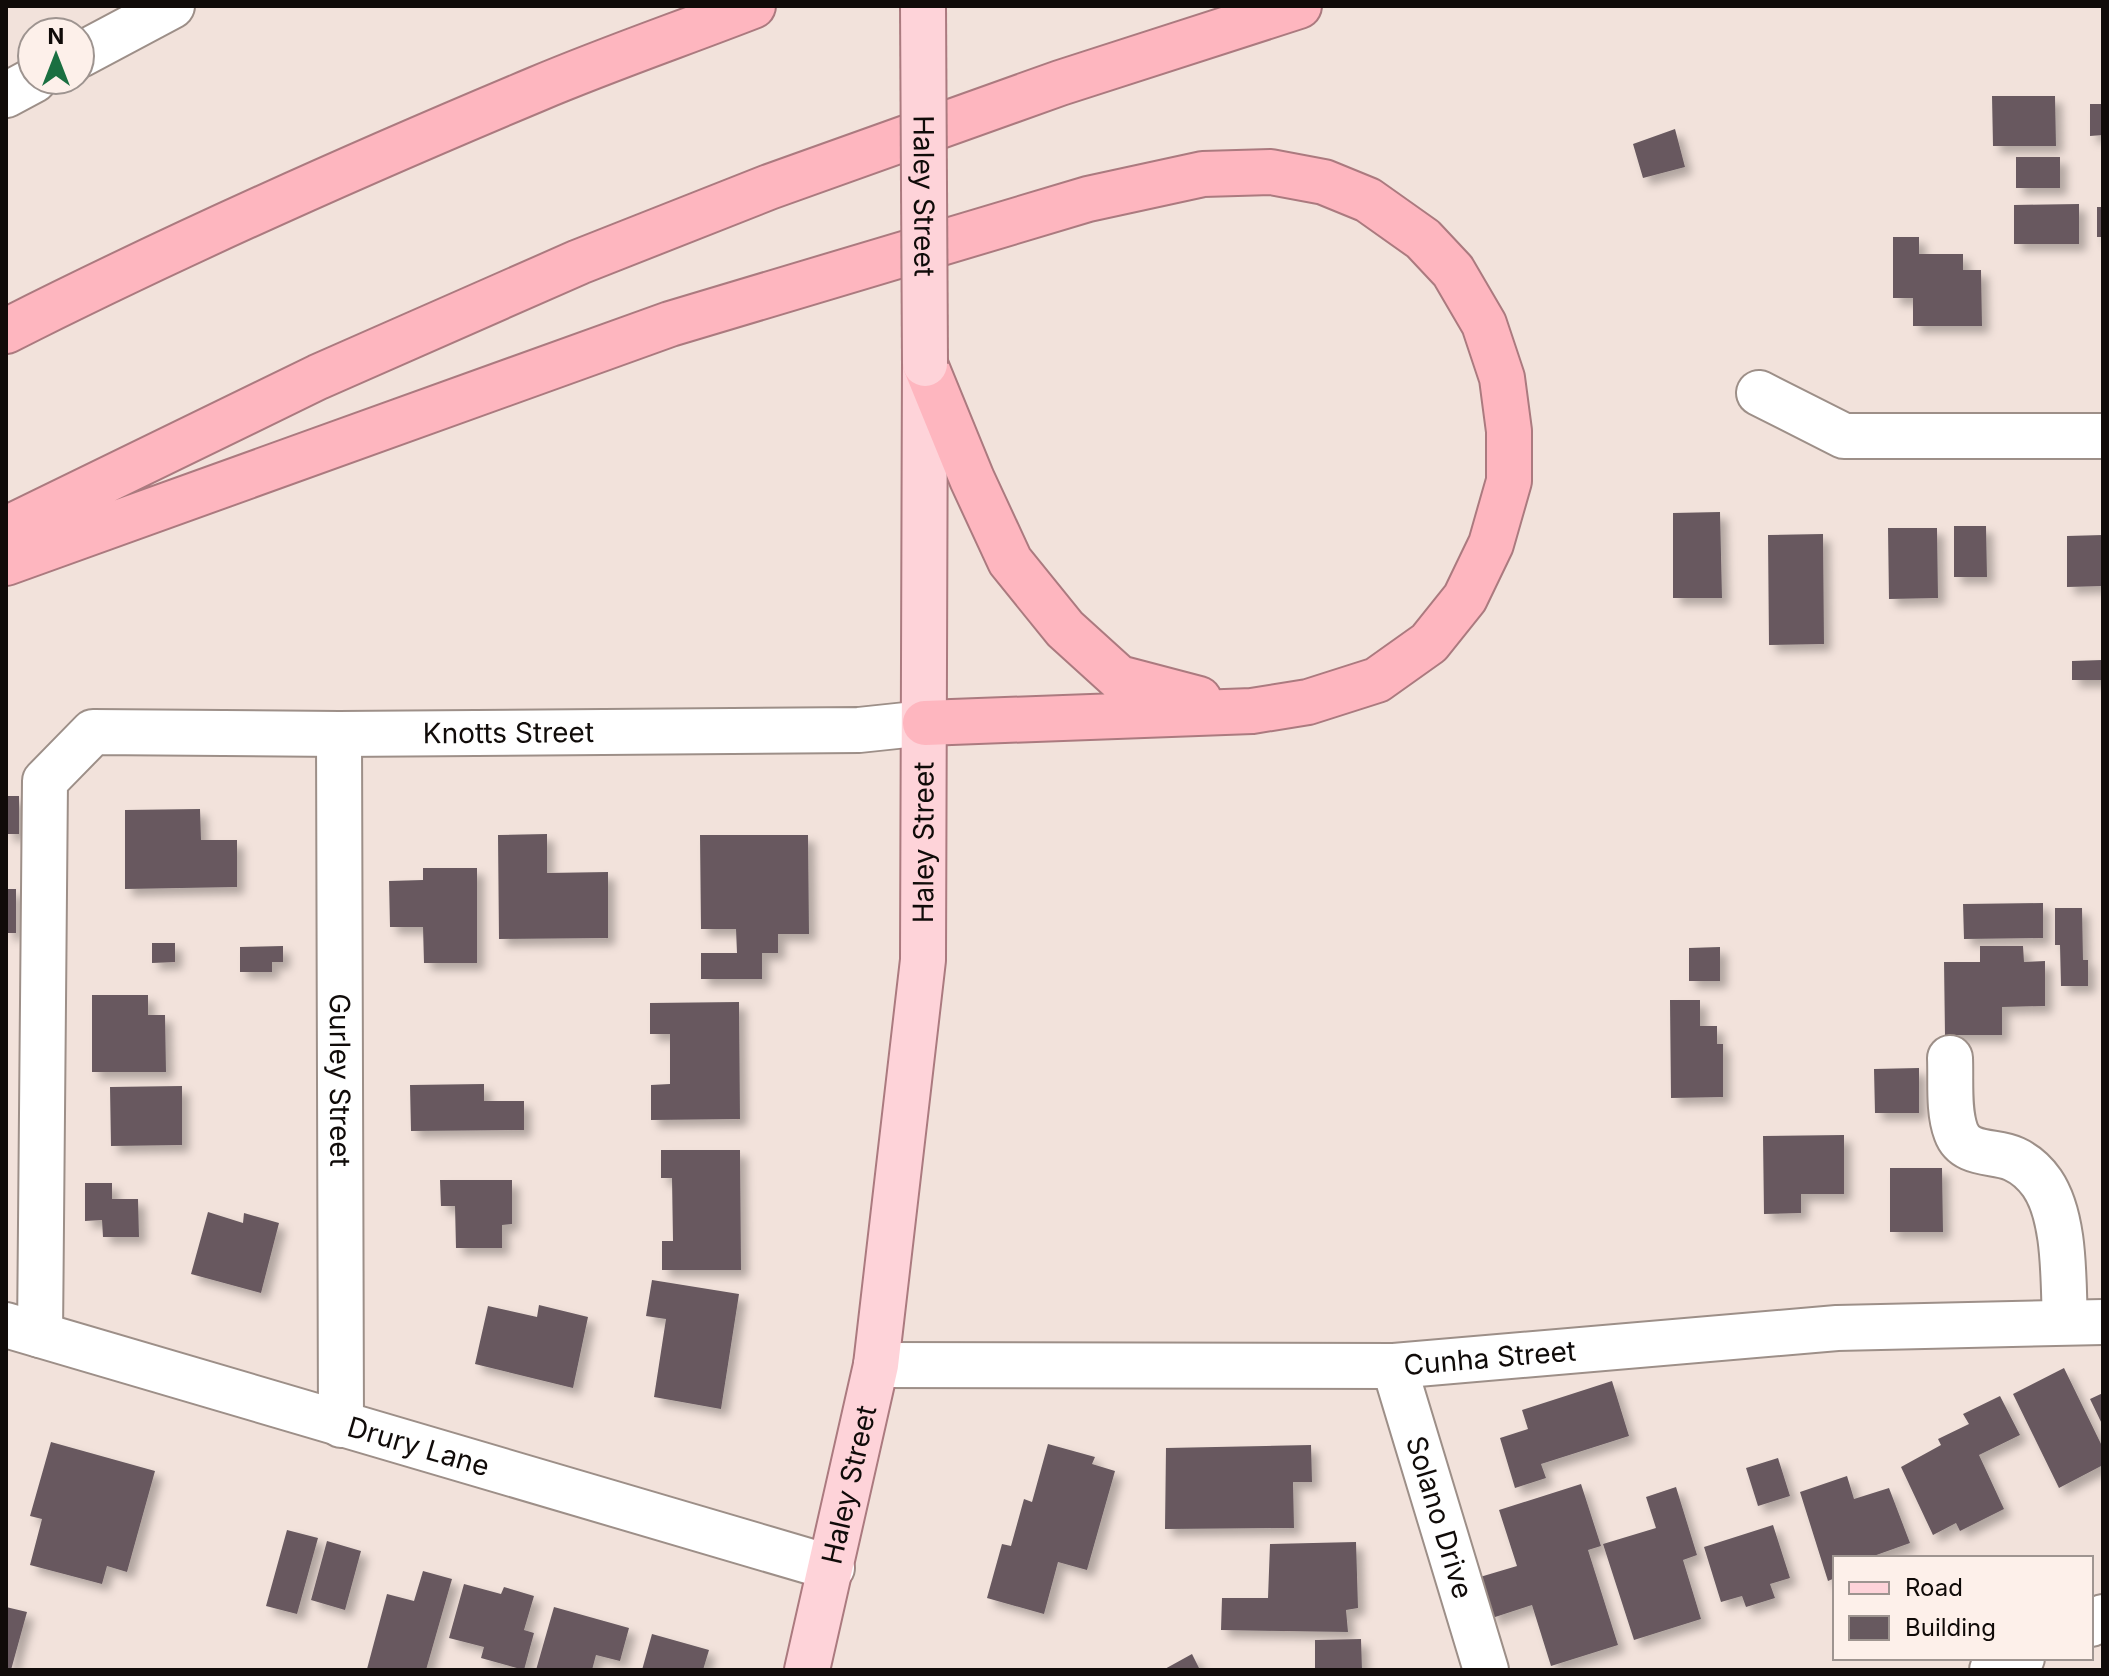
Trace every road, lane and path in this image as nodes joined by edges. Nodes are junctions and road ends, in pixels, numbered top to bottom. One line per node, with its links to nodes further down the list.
1 (172, 6): 6 (street)
2 (714, 6): 7 (highway)
3 (753, 6): 7 (highway)
4 (923, 6): 9 (main road, Haley Street, bridge)
5 (1299, 6): 12 (highway)
6 (96, 46)
7 (539, 88): 8 (highway)
8 (6, 331)
9 (925, 364): 14 (highway); 15 (main road, Haley Street)
10 (1759, 393): 11 (street)
11 (2103, 436)
12 (6, 529)
13 (6, 563): 14 (highway)
14 (1252, 711): 15 (highway)
15 (925, 723): 16 (street, Knotts Street); 20 (main road, Haley Street)
16 (339, 734): 19 (street, Knotts Street); 22 (street, Gurley Street)
17 (1950, 1058): 18 (street)
18 (2084, 1322): 21 (street, Cunha Street)
19 (23, 1330): 22 (street, Drury Lane)
20 (876, 1365): 21 (street, Cunha Street); 23 (main road, Haley Street)
21 (1394, 1366): 26 (street, Solano Drive)
22 (341, 1425): 23 (street, Drury Lane)
23 (832, 1568): 25 (main road, Haley Street)
24 (2017, 1660): 27 (street)
25 (807, 1670)
26 (1486, 1670)
27 (1992, 1670)

